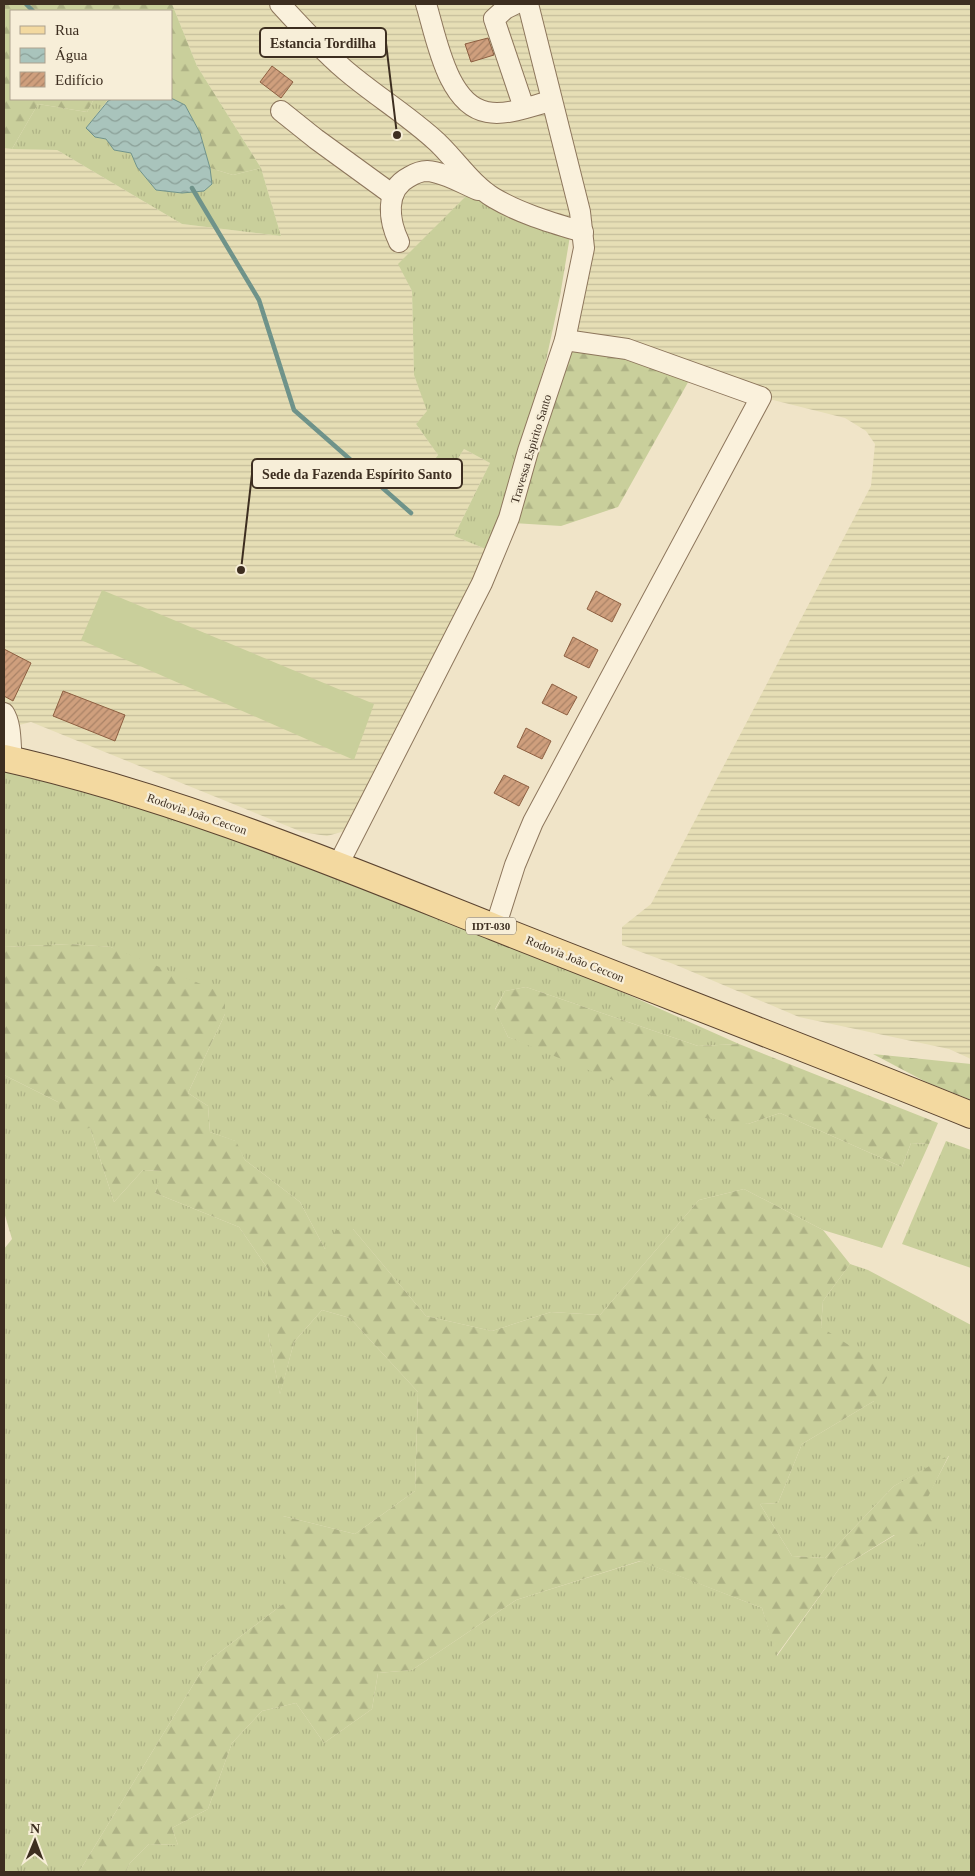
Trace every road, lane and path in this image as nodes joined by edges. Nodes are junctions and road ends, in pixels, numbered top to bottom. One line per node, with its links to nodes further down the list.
1 (280, 4): 9 (street)
2 (426, 4): 6 (street)
3 (528, 4): 5 (street, Travessa Espirito Santo)
4 (508, 5): 6 (street)
5 (551, 101): 6 (street); 10 (street, Travessa Espirito Santo)
6 (524, 108)
7 (281, 111): 8 (street)
8 (393, 195): 9 (street); 11 (street)
9 (492, 196): 10 (street)
10 (583, 232): 12 (street, Travessa Espirito Santo)
11 (399, 242)
12 (565, 340): 15 (street, Travessa Espirito Santo); 16 (street)
13 (4, 713): 14 (street)
14 (8, 759): 15 (main road, Rodovia João Ceccon / IDT-030)
15 (338, 865): 16 (main road, Rodovia João Ceccon / IDT-030)
16 (496, 928): 17 (main road, Rodovia João Ceccon / IDT-030)
17 (971, 1116)

